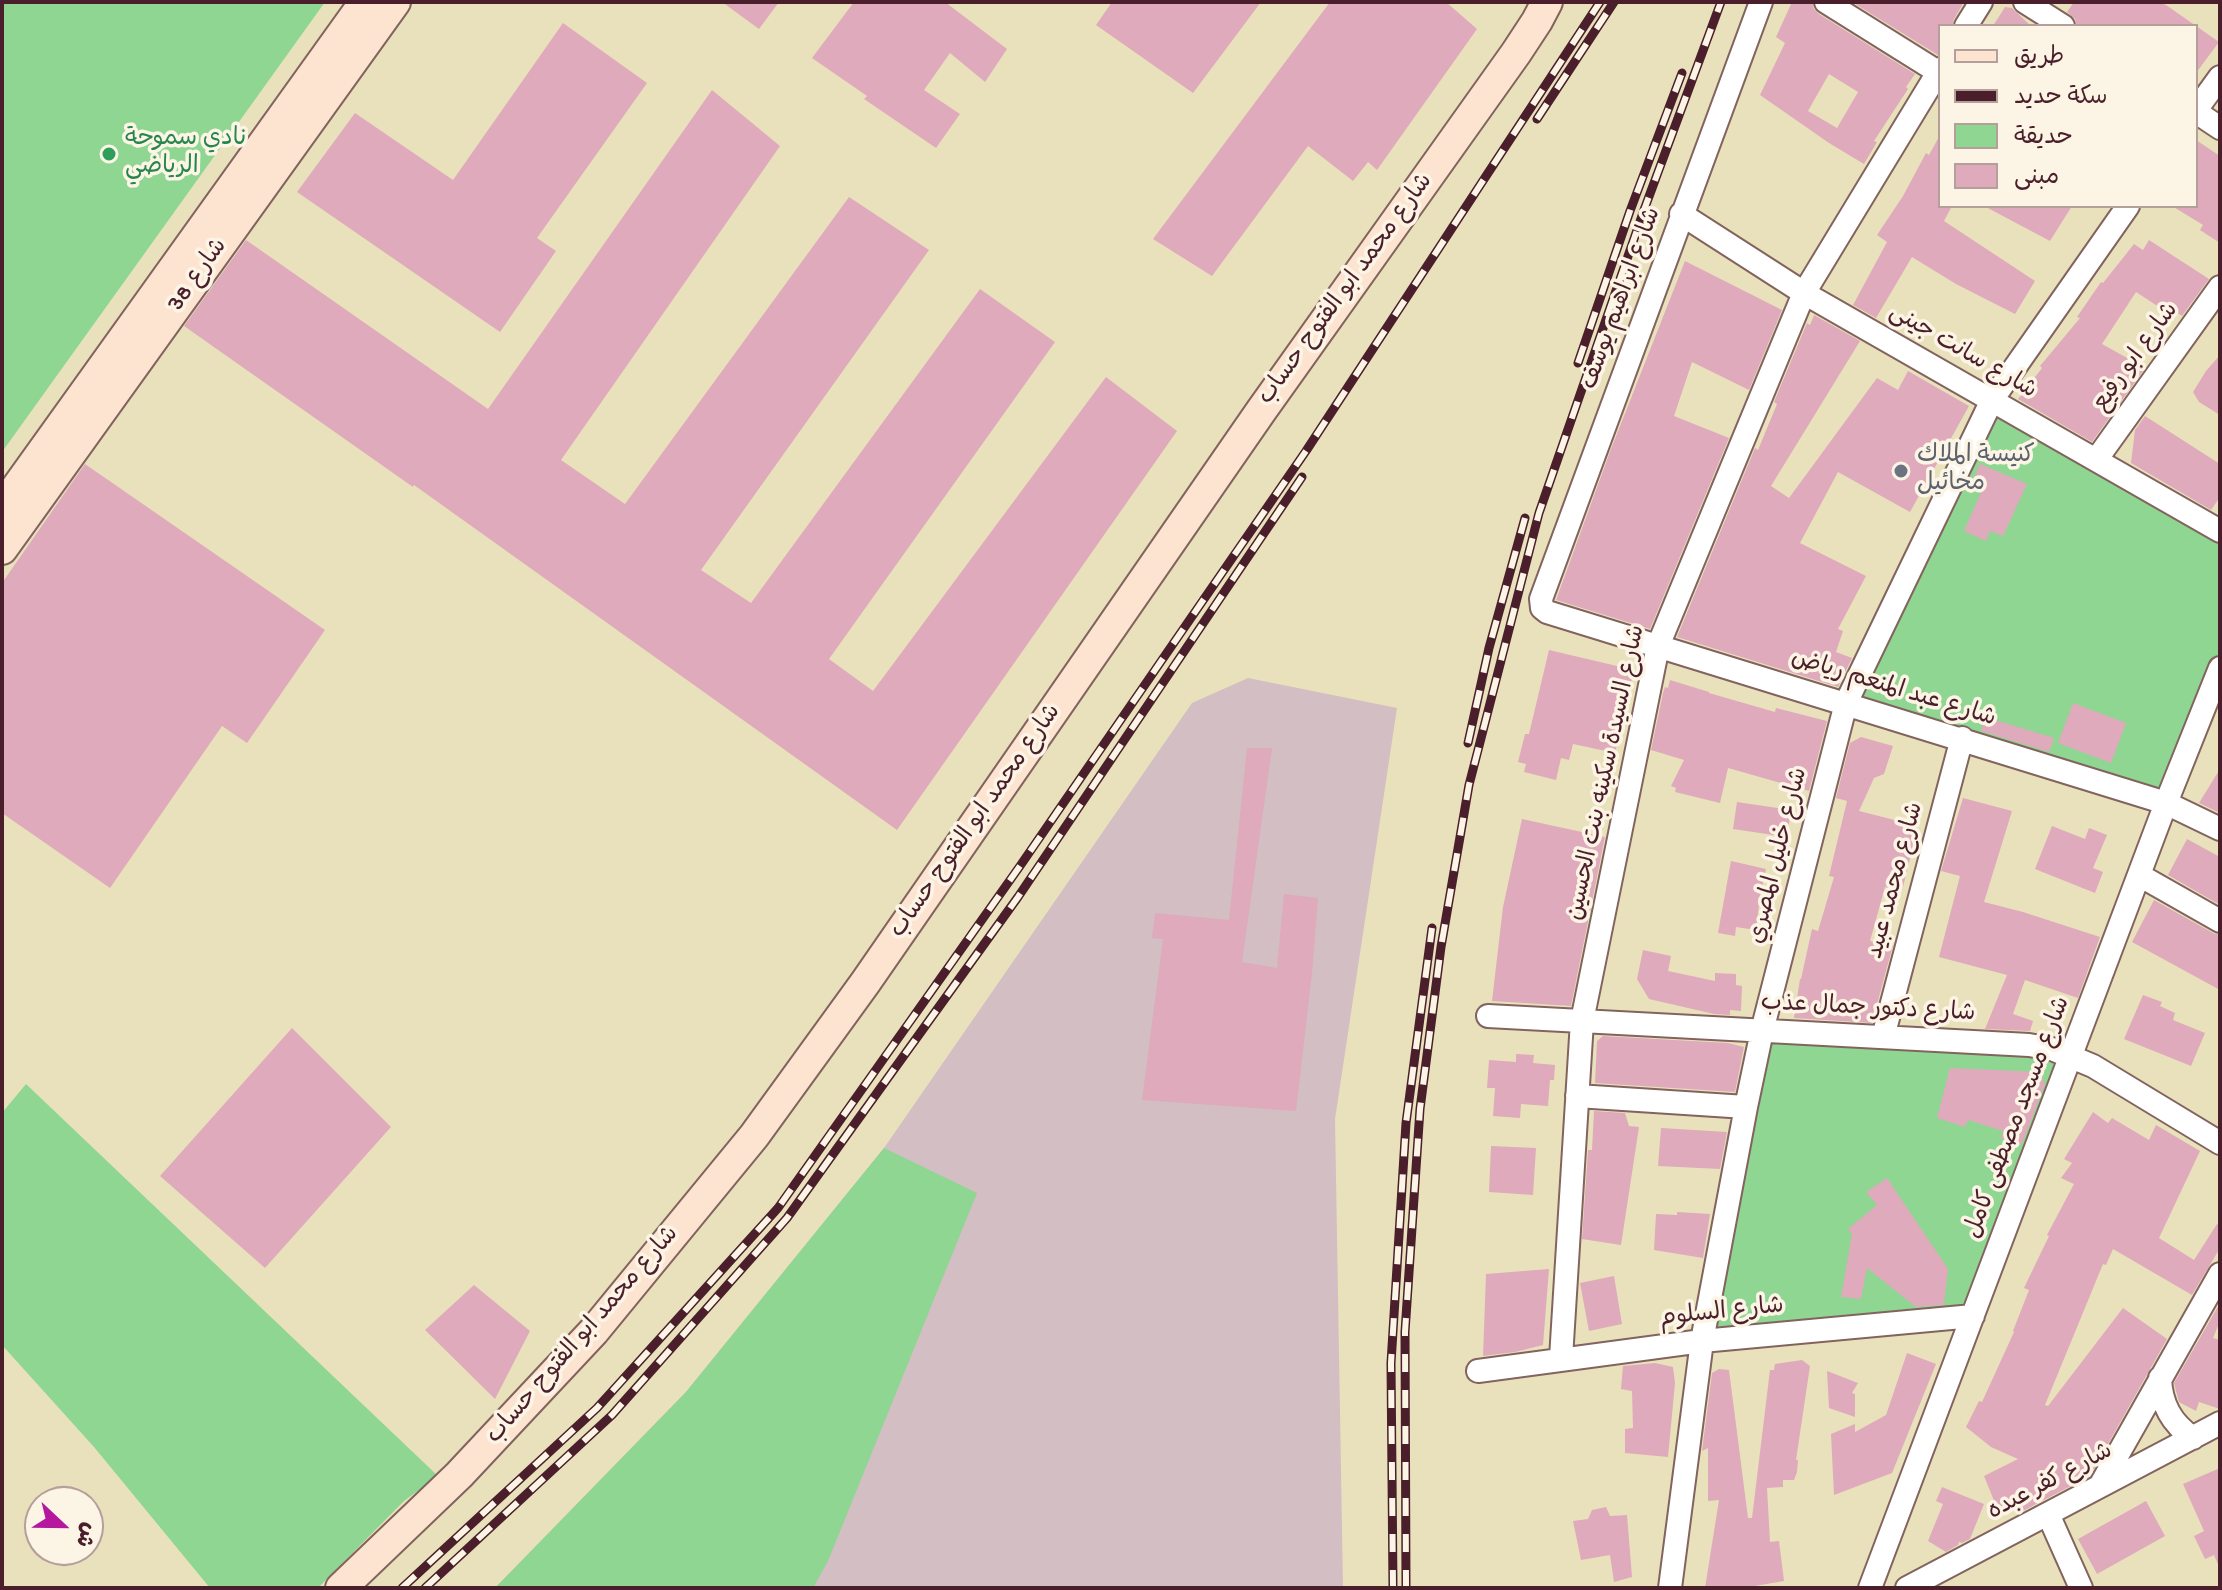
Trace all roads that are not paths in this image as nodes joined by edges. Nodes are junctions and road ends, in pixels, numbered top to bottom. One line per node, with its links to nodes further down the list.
1 (365, 2): 10 (street, شارع 38)
2 (395, 2): 10 (street, شارع 38)
3 (1547, 2): 53 (street, شارع محمد ابو الفتوح حساب)
4 (1761, 2): 18 (street, شارع ابراهيم يوسف)
5 (1826, 2): 11 (street)
6 (1981, 2): 8 (street)
7 (2025, 2): 9 (street)
8 (1967, 24)
9 (2060, 24)
10 (349, 45): 23 (street, شارع 38); 25 (street, شارع 38)
11 (1938, 70)
12 (1938, 73): 20 (street, شارع السيدة سكينه بنت الحسين)
13 (2220, 77): 14 (street)
14 (2198, 108)
15 (2198, 112): 16 (street)
16 (2220, 128)
17 (2127, 208): 21 (street, شارع خليل المصري)
18 (1681, 214): 20 (street, شارع سانت جينى); 26 (street, شارع ابراهيم يوسف)
19 (2220, 287): 22 (street, شارع ابو رفيع)
20 (1804, 293): 21 (street, شارع سانت جينى); 27 (street, شارع السيدة سكينه بنت الحسين)
21 (1992, 400): 22 (street, شارع سانت جينى); 29 (street, شارع خليل المصري)
22 (2096, 460): 24 (street, شارع سانت جينى)
23 (2, 508)
24 (2220, 531)
25 (2, 549)
26 (1547, 612): 27 (street, شارع عبد المنعم رياض)
27 (1658, 646): 29 (street, شارع عبد المنعم رياض); 36 (street, شارع السيدة سكينه بنت الحسين)
28 (2220, 668): 31 (street, شارع مسجد مصطفى كامل)
29 (1846, 703): 30 (street, شارع عبد المنعم رياض); 37 (street, شارع خليل المصري)
30 (1962, 738): 31 (street, شارع عبد المنعم رياض); 38 (street, شارع محمد عبيد)
31 (2166, 803): 32 (street, شارع عبد المنعم رياض); 33 (street, شارع مسجد مصطفى كامل)
32 (2220, 829)
33 (2139, 875): 34 (street); 39 (street, شارع مسجد مصطفى كامل)
34 (2220, 921)
35 (1488, 1016): 36 (street, شارع دكتور جمال عذب)
36 (1582, 1021): 37 (street, شارع دكتور جمال عذب); 40 (street, شارع السيدة سكينه بنت الحسين)
37 (1762, 1031): 38 (street, شارع دكتور جمال عذب); 41 (street, شارع خليل المصري)
38 (1883, 1037): 39 (street, شارع دكتور جمال عذب)
39 (2071, 1056): 42 (street, شارع دكتور جمال عذب); 44 (street, شارع مسجد مصطفى كامل)
40 (1577, 1096): 41 (street); 46 (street, شارع السيدة سكينه بنت الحسين)
41 (1746, 1107): 45 (street, شارع خليل المصري)
42 (2220, 1143)
43 (2220, 1274): 48 (street)
44 (1973, 1316): 45 (street, شارع السلوم); 55 (street, شارع مسجد مصطفى كامل)
45 (1702, 1341): 46 (street, شارع السلوم); 54 (street, شارع خليل المصري)
46 (1561, 1358): 47 (street, شارع السلوم)
47 (1478, 1371)
48 (2160, 1378): 50 (street); 51 (street)
49 (2220, 1423): 50 (street, شارع كفر عبده)
50 (2193, 1438): 51 (street, شارع كفر عبده)
51 (2099, 1487): 52 (street, شارع كفر عبده)
52 (2048, 1514): 56 (street, شارع كفر عبده); 57 (street)
53 (341, 1588)
54 (1670, 1588)
55 (1870, 1588)
56 (1907, 1588)
57 (2081, 1588)

